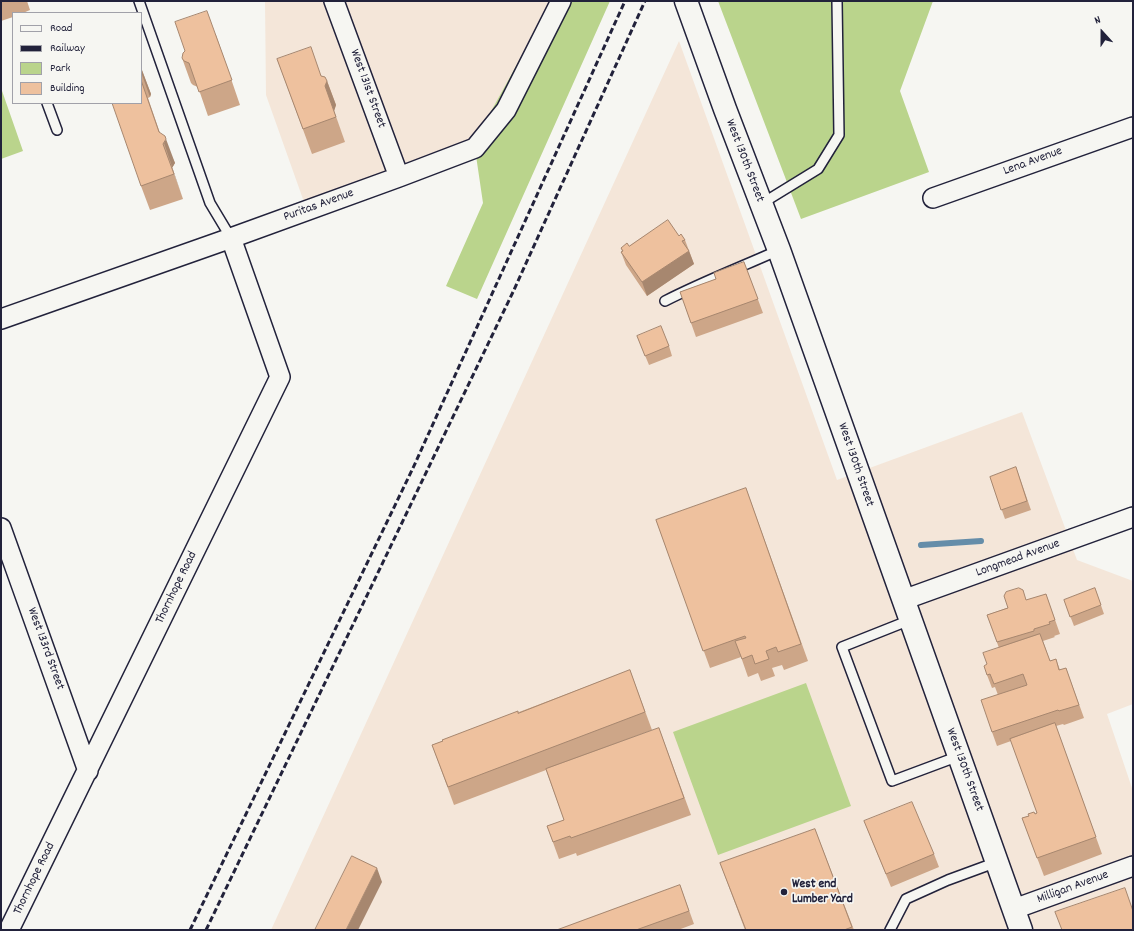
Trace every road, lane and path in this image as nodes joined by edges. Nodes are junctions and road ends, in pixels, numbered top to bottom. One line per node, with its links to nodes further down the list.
1 (139, 1): 6 (lane)
2 (334, 1): 11 (street, West 131st Street)
3 (561, 1): 11 (street, Puritas Avenue)
4 (686, 1): 13 (main road, West 130th Street)
5 (837, 1): 13 (lane)
6 (142, 12)
7 (143, 16): 14 (lane)
8 (47, 104): 10 (lane)
9 (1133, 127): 12 (street, Lena Avenue)
10 (57, 130)
11 (400, 177): 14 (street, Puritas Avenue)
12 (933, 198)
13 (761, 204): 15 (main road, West 130th Street)
14 (231, 238): 17 (street, Puritas Avenue); 23 (street, Thornhope Road)
15 (779, 250): 16 (lane); 20 (main road, West 130th Street)
16 (665, 301)
17 (1, 319)
18 (1133, 518): 20 (street, Longmead Avenue)
19 (1, 528): 23 (street, West 133rd Street)
20 (903, 600): 21 (main road, West 130th Street)
21 (910, 620): 22 (main road, West 130th Street); 22 (lane)
22 (959, 756): 24 (main road, West 130th Street)
23 (88, 771): 27 (street, Thornhope Road)
24 (997, 862): 26 (main road, West 130th Street); 28 (lane)
25 (1132, 868): 26 (street, Milligan Avenue)
26 (1014, 909): 29 (main road, West 130th Street)
27 (10, 930)
28 (890, 930)
29 (1021, 930)

